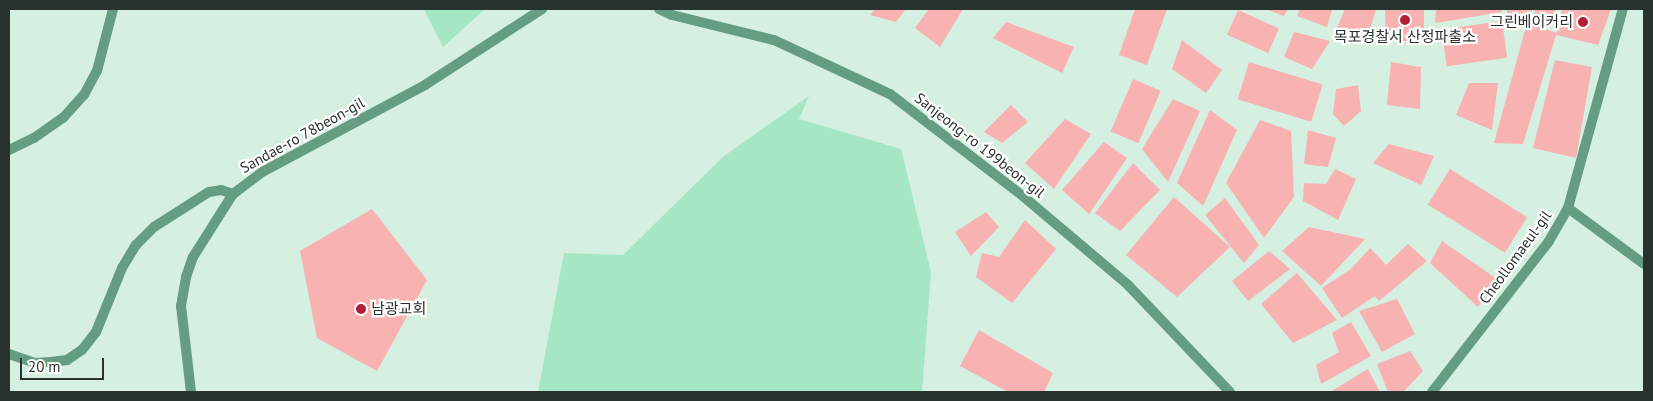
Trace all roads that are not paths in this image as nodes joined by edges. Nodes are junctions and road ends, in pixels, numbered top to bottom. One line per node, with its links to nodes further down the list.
1 (113, 9): 5 (street)
2 (542, 9): 6 (street, Sandae-ro 78beon-gil)
3 (659, 9): 11 (street, Sanjeong-ro 199beon-gil)
4 (1623, 9): 7 (street, Cheollomaeul-gil)
5 (9, 150)
6 (233, 194): 9 (street); 10 (street, Sandae-ro 78beon-gil)
7 (1568, 208): 8 (street); 12 (street, Cheollomaeul-gil)
8 (1644, 264)
9 (9, 354)
10 (191, 392)
11 (1230, 392)
12 (1432, 392)

